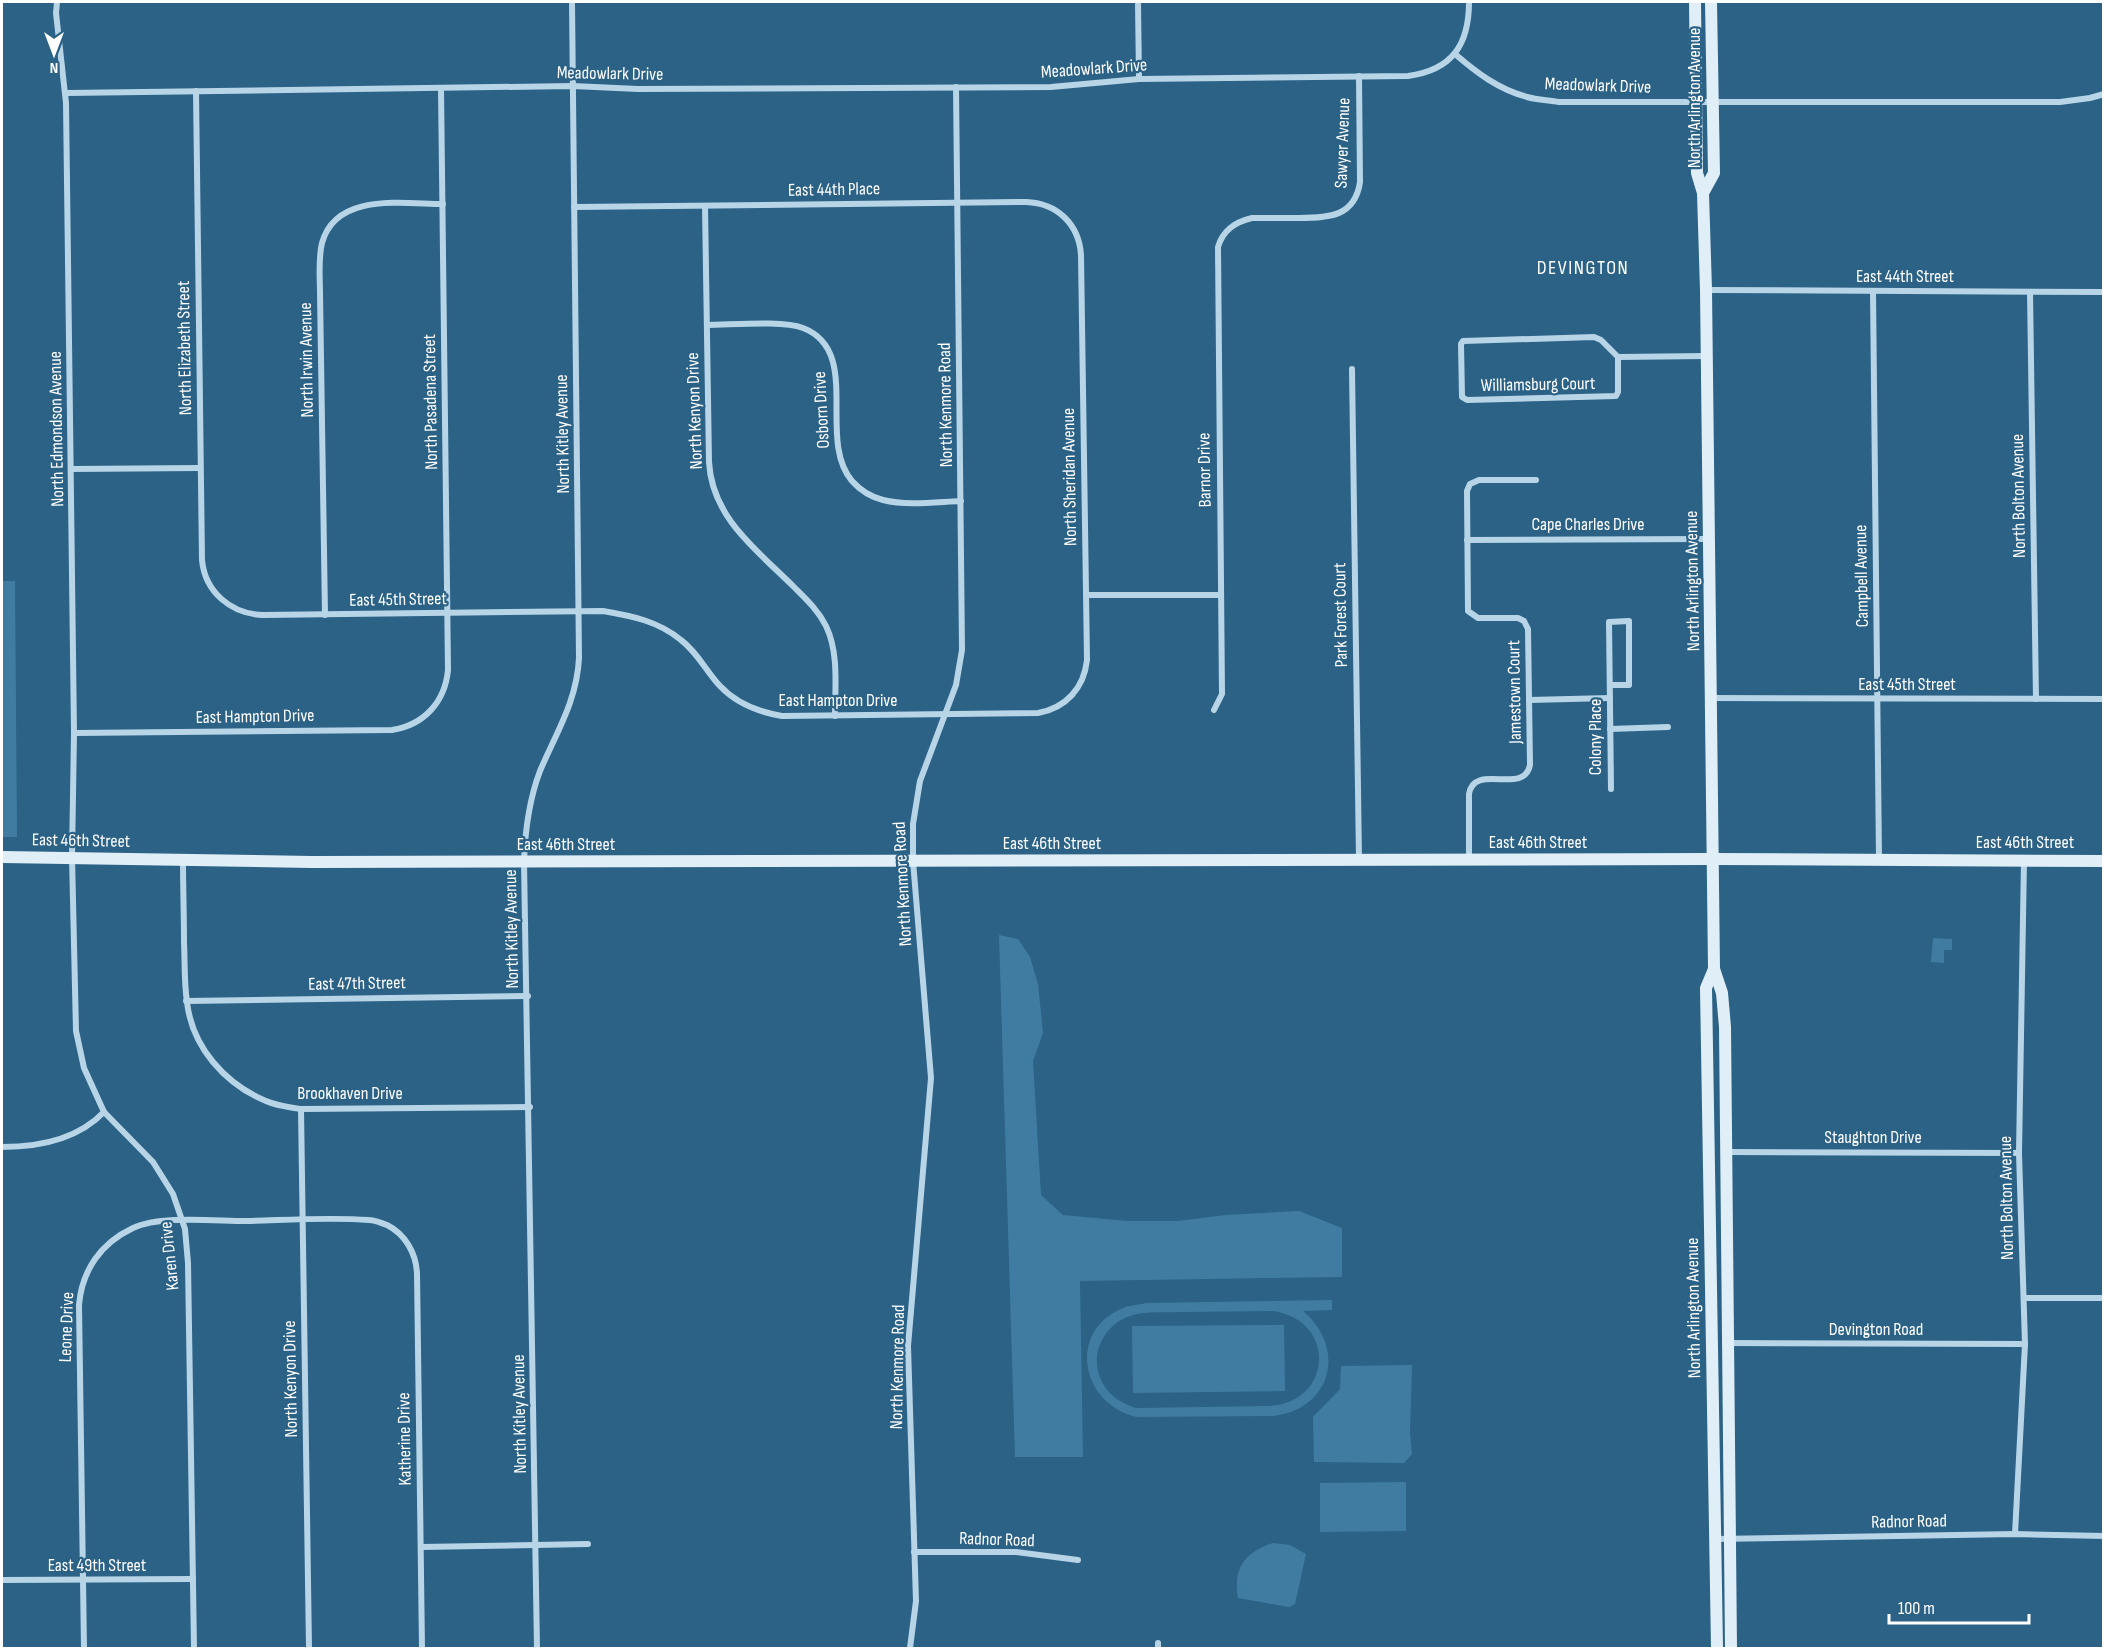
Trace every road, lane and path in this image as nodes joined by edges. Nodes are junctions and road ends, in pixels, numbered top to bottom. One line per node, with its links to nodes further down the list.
1 (57, 2): 14 (street, North Edmondson Avenue)
2 (572, 2): 10 (street, North Kitley Avenue)
3 (1138, 2): 9 (street)
4 (1469, 2): 7 (street)
5 (1695, 2): 16 (main road, North Arlington Avenue)
6 (1712, 2): 17 (main road, North Arlington Avenue)
7 (1455, 54): 8 (street, Meadowlark Drive); 16 (street, Meadowlark Drive)
8 (1359, 76): 9 (street, Meadowlark Drive); 23 (street, Sawyer Avenue)
9 (1139, 79): 11 (street, Meadowlark Drive)
10 (573, 86): 11 (street, Meadowlark Drive); 12 (street, Meadowlark Drive); 22 (street, North Kitley Avenue)
11 (956, 87): 19 (street, North Kenmore Road)
12 (441, 88): 13 (street, Meadowlark Drive); 20 (street, North Pasadena Street)
13 (196, 91): 14 (street, Meadowlark Drive); 33 (street, North Elizabeth Street)
14 (66, 93): 34 (street, North Edmondson Avenue)
15 (2103, 94): 17 (street, Meadowlark Drive)
16 (1696, 102): 17 (street, Meadowlark Drive); 18 (main road, North Arlington Avenue)
17 (1713, 103): 18 (main road, North Arlington Avenue)
18 (1703, 193): 25 (main road, North Arlington Avenue)
19 (958, 202): 21 (street, East 44th Place); 24 (street, East 44th Place); 36 (street, North Kenmore Road)
20 (443, 204): 43 (street, North Pasadena Street); 44 (street, North Irwin Avenue)
21 (705, 206): 22 (street, East 44th Place); 29 (street, North Kenyon Drive)
22 (574, 207): 42 (street, North Kitley Avenue)
23 (1227, 230): 39 (street, Barnor Drive)
24 (1078, 239): 40 (street, North Sheridan Avenue)
25 (1706, 290): 26 (street, East 44th Street); 30 (main road, North Arlington Avenue)
26 (1873, 291): 27 (street, East 44th Street); 48 (street, Campbell Avenue)
27 (2030, 292): 28 (street, East 44th Street); 49 (street, North Bolton Avenue)
28 (2103, 292)
29 (707, 325): 36 (street, Osborn Drive); 56 (street, North Kenyon Drive)
30 (1707, 356): 31 (street); 37 (main road, North Arlington Avenue)
31 (1618, 357): 31 (street, Williamsburg Court)
32 (1352, 369): 65 (street, Park Forest Court)
33 (200, 468): 34 (street); 41 (street, North Elizabeth Street)
34 (71, 469): 59 (street, North Edmondson Avenue)
35 (1536, 480): 38 (street, Jamestown Court)
36 (961, 501): 55 (street, North Kenmore Road)
37 (1709, 539): 38 (street, Cape Charles Drive); 46 (main road, North Arlington Avenue)
38 (1467, 540): 51 (street, Jamestown Court)
39 (1221, 595): 40 (street); 53 (street, Barnor Drive)
40 (1086, 596): 52 (street, North Sheridan Avenue)
41 (221, 600): 44 (street, East 45th Street)
42 (579, 612): 43 (street, East 45th Street); 56 (street, East Hampton Drive); 71 (street, North Kitley Avenue)
43 (447, 613): 44 (street, East 45th Street); 54 (street, North Pasadena Street)
44 (325, 615)
45 (1610, 686): 45 (street, Colony Place); 47 (street, Colony Place)
46 (1711, 698): 48 (street, East 45th Street); 63 (main road, North Arlington Avenue)
47 (1610, 699): 51 (street); 58 (street, Colony Place)
48 (1878, 699): 49 (street, East 45th Street); 67 (street, Campbell Avenue)
49 (2036, 699): 50 (street, East 45th Street)
50 (2103, 699)
51 (1529, 700): 66 (street, Jamestown Court)
52 (1059, 706): 55 (street, East Hampton Drive)
53 (1214, 710)
54 (431, 711): 59 (street, East Hampton Drive)
55 (944, 715): 56 (street, East Hampton Drive); 69 (street, North Kenmore Road)
56 (835, 716)
57 (1668, 727): 58 (street)
58 (1610, 729): 60 (street, Colony Place)
59 (74, 733): 62 (street, North Edmondson Avenue)
60 (1611, 789)
61 (2, 857): 62 (main road, East 46th Street)
62 (72, 857): 64 (main road, East 46th Street); 77 (street, Karen Drive)
63 (1713, 859): 66 (main road, East 46th Street); 67 (main road, East 46th Street); 72 (main road, North Arlington Avenue)
64 (183, 860): 71 (main road, East 46th Street); 74 (street, Brookhaven Drive)
65 (1359, 860): 66 (main road, East 46th Street); 69 (main road, East 46th Street)
66 (1469, 860)
67 (1880, 860): 68 (main road, East 46th Street)
68 (2024, 860): 70 (main road, East 46th Street); 80 (street, North Bolton Avenue)
69 (913, 861): 71 (main road, East 46th Street); 95 (street, North Kenmore Road)
70 (2103, 861)
71 (524, 862): 73 (street, North Kitley Avenue)
72 (1714, 969): 79 (main road, North Arlington Avenue); 90 (main road, North Arlington Avenue)
73 (528, 996): 74 (street, East 47th Street); 75 (street, North Kitley Avenue)
74 (186, 1001): 76 (street, Brookhaven Drive)
75 (530, 1107): 76 (street, Brookhaven Drive); 93 (street, North Kitley Avenue)
76 (301, 1109): 81 (street, North Kenyon Drive)
77 (104, 1112): 78 (street); 82 (street, Karen Drive)
78 (2, 1147)
79 (1727, 1152): 80 (street, Staughton Drive); 86 (main road, North Arlington Avenue)
80 (2019, 1153): 84 (street, North Bolton Avenue)
81 (303, 1220): 82 (street, Leone Drive); 83 (street, Leone Drive); 102 (street, North Kenyon Drive)
82 (183, 1221): 97 (street, Karen Drive); 99 (street, Leone Drive)
83 (400, 1235): 94 (street, Katherine Drive)
84 (2024, 1298): 85 (street); 87 (street, North Bolton Avenue)
85 (2103, 1298)
86 (1728, 1343): 87 (street, Devington Road); 91 (main road, North Arlington Avenue)
87 (2025, 1344): 88 (street, North Bolton Avenue)
88 (2015, 1534): 89 (street, Radnor Road); 91 (street, Radnor Road)
89 (2103, 1536)
90 (1715, 1539): 91 (street, Radnor Road); 106 (main road, North Arlington Avenue)
91 (1729, 1539): 107 (main road, North Arlington Avenue)
92 (588, 1544): 93 (street)
93 (536, 1546): 94 (street); 104 (street, North Kitley Avenue)
94 (421, 1547): 103 (street, Katherine Drive)
95 (914, 1552): 96 (street, Radnor Road); 105 (street, North Kenmore Road)
96 (1078, 1560)
97 (193, 1579): 99 (street, East 49th Street); 101 (street, Karen Drive)
98 (2, 1580): 99 (street, East 49th Street)
99 (82, 1580): 100 (street, Leone Drive)
100 (84, 1648)
101 (194, 1648)
102 (309, 1648)
103 (422, 1648)
104 (537, 1648)
105 (910, 1648)
106 (1717, 1648)
107 (1731, 1648)

